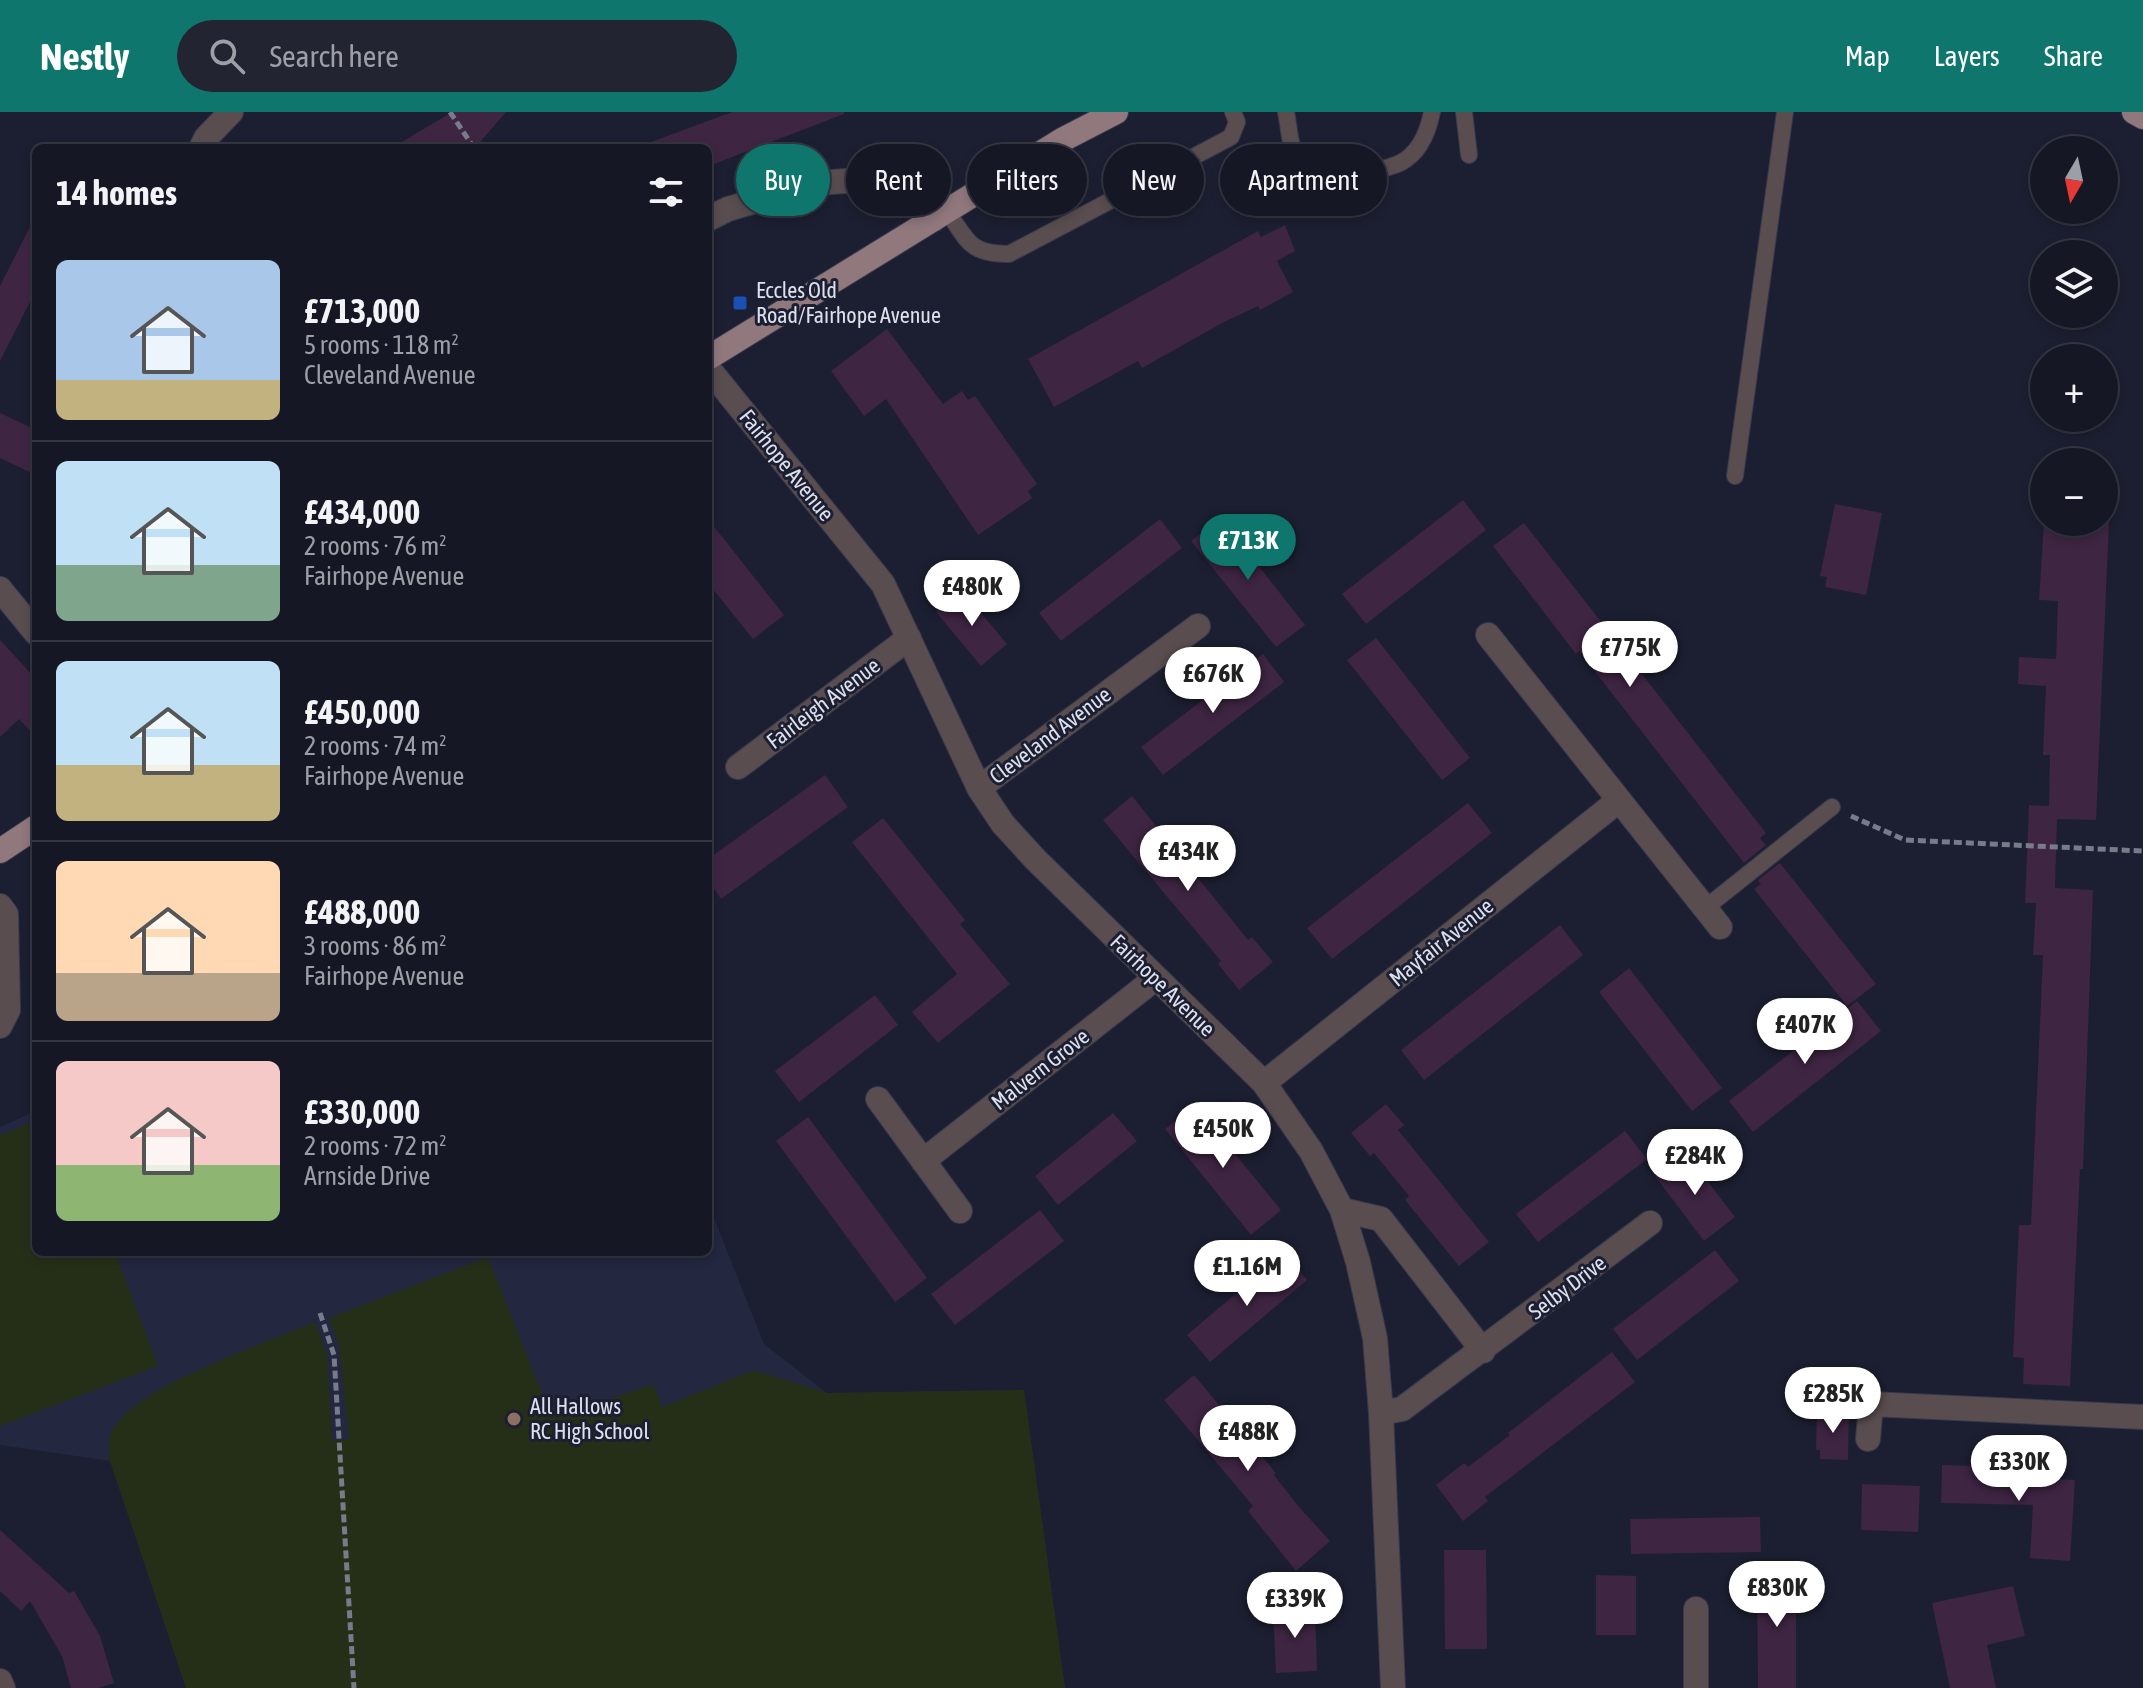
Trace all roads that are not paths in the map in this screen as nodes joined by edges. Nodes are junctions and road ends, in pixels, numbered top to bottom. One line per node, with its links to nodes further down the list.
1 (231, 112): 10 (street)
2 (1116, 112): 13 (main road)
3 (1233, 112): 15 (lane)
4 (1286, 112): 5 (lane)
5 (1432, 112)
6 (1464, 112): 11 (lane)
7 (1785, 112): 19 (lane)
8 (2134, 112): 9 (main road)
9 (2143, 117)
10 (203, 144)
11 (1469, 155)
12 (846, 181): 16 (street)
13 (951, 209)
14 (939, 216): 17 (main road)
15 (942, 216)
16 (712, 217)
17 (712, 356)
18 (712, 373): 24 (street, Fairhope Avenue)
19 (1735, 476)
20 (0, 589): 22 (street)
21 (1198, 626): 26 (street, Cleveland Avenue)
22 (32, 628)
23 (1488, 635): 27 (street)
24 (909, 638): 25 (street, Fairleigh Avenue); 26 (street, Fairhope Avenue)
25 (738, 767)
26 (979, 788): 33 (street, Fairhope Avenue)
27 (1618, 801): 32 (street); 35 (street, Mayfair Avenue)
28 (1832, 807): 32 (lane)
29 (32, 830): 30 (main road)
30 (0, 851)
31 (0, 906): 34 (street)
32 (1712, 918)
33 (1156, 978): 35 (street, Fairhope Avenue); 37 (street, Malvern Grove)
34 (0, 1026)
35 (1264, 1083): 38 (street, Fairhope Avenue)
36 (878, 1099): 37 (street)
37 (923, 1161): 39 (street)
38 (1342, 1210): 41 (street); 42 (street, Fairhope Avenue)
39 (960, 1211)
40 (1650, 1223): 41 (street, Selby Drive)
41 (1483, 1351): 42 (street, Selby Drive)
42 (1381, 1413): 48 (street, Fairhope Avenue)
43 (2143, 1417): 44 (street)
44 (1868, 1439)
45 (1696, 1609): 49 (street)
46 (0, 1681): 47 (street)
47 (3, 1688)
48 (1393, 1688)
49 (1696, 1688)

